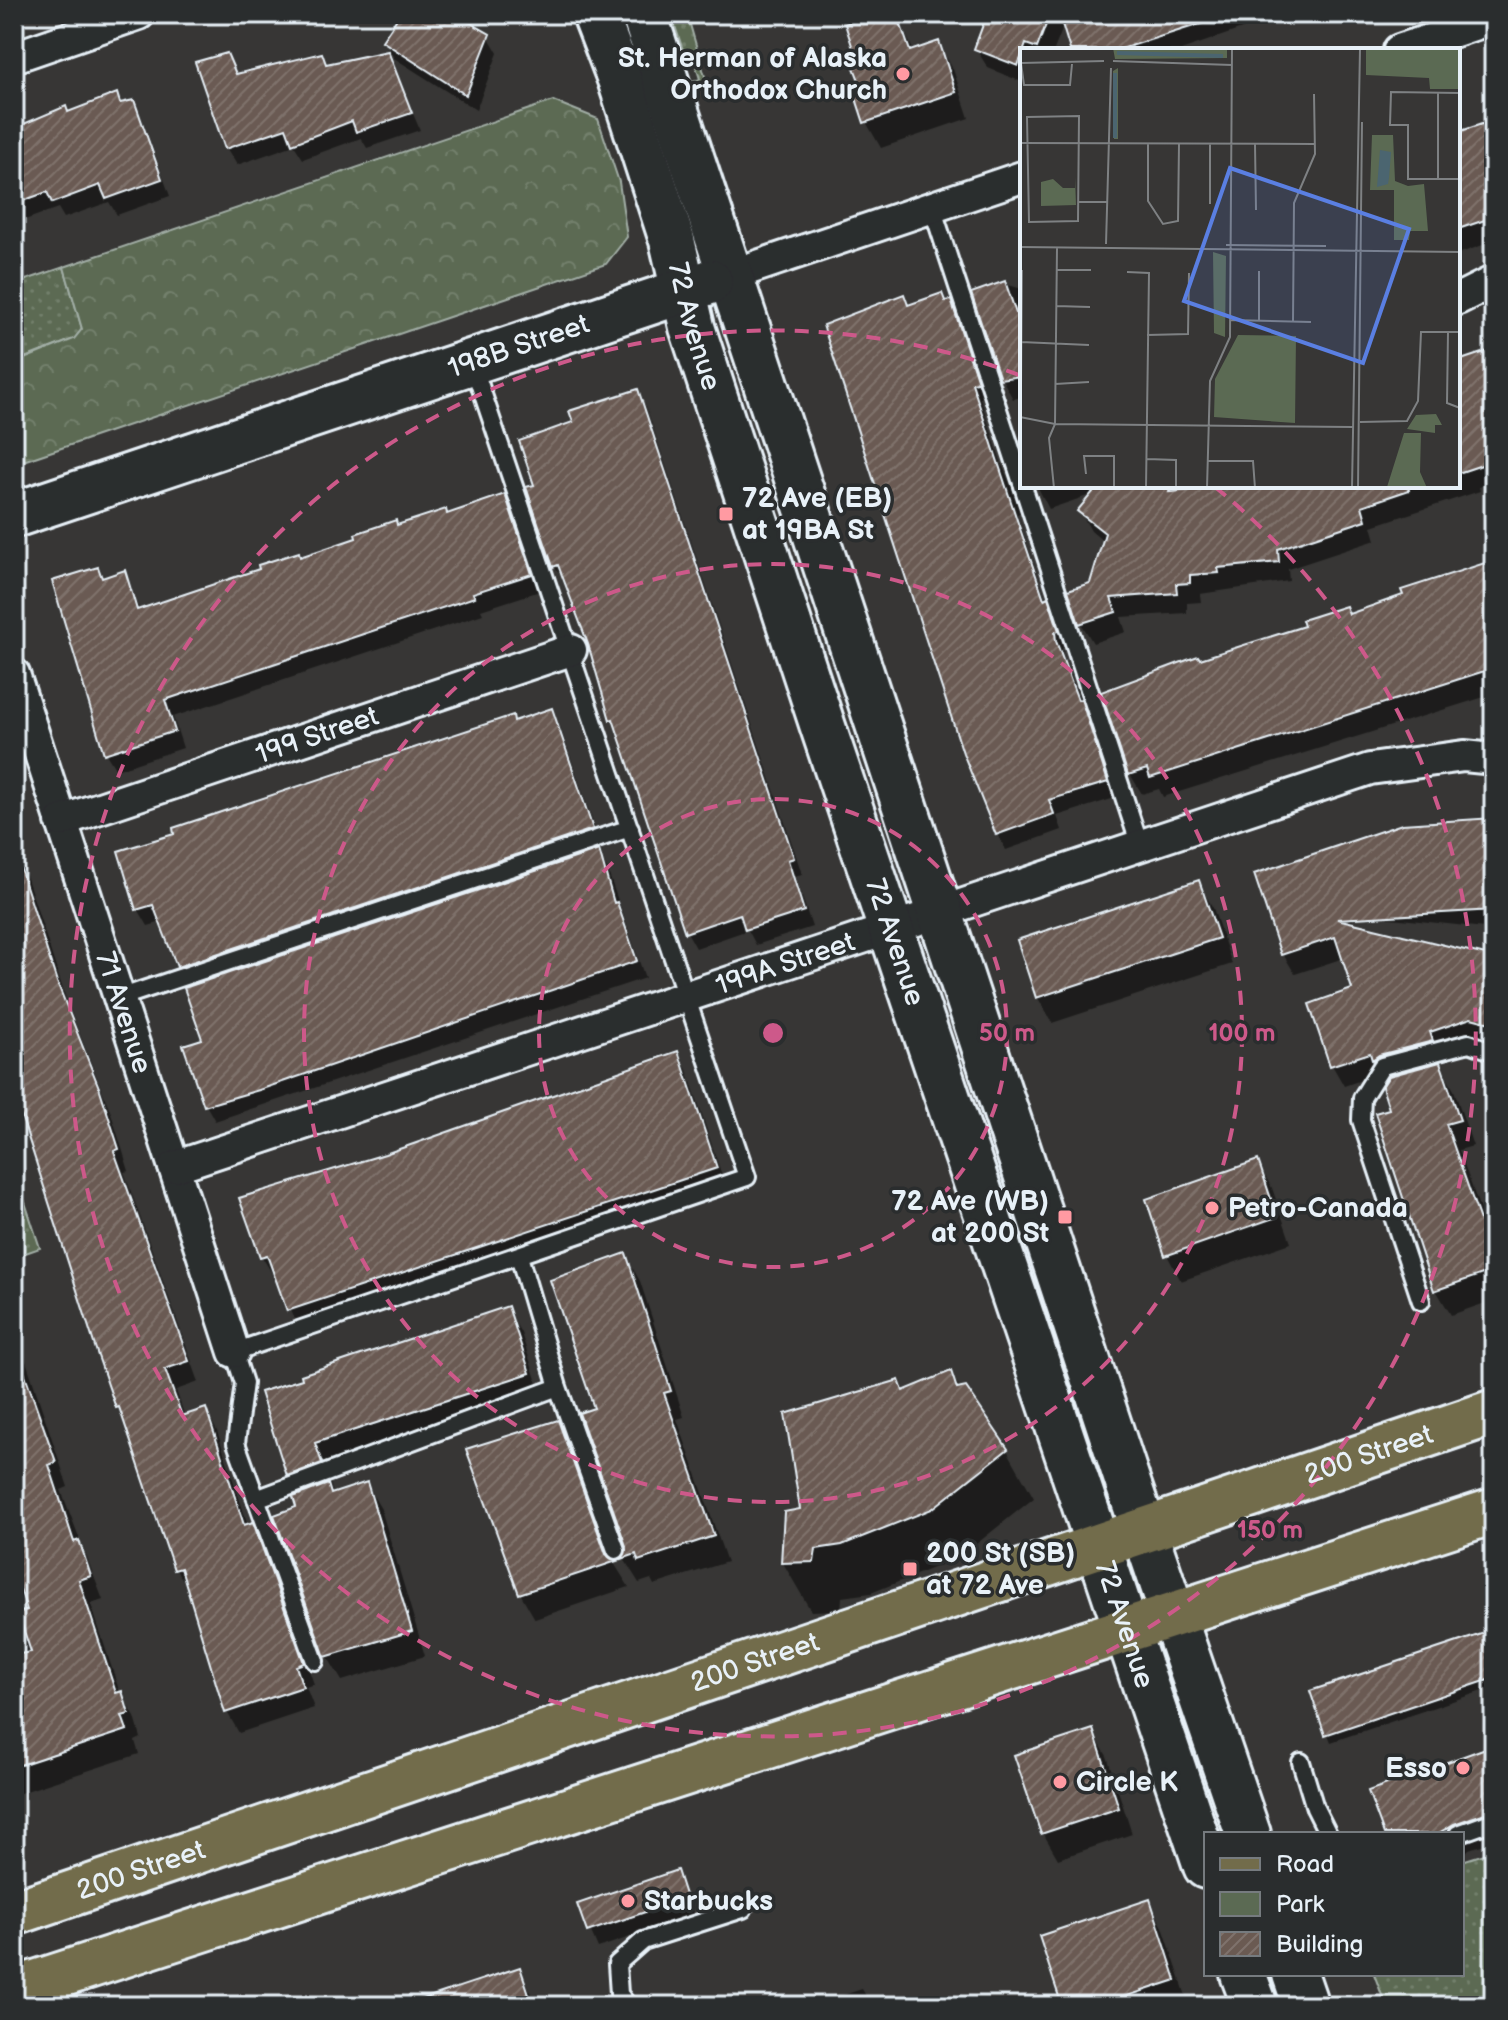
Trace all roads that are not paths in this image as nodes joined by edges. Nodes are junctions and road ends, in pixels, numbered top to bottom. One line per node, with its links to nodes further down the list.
1 (139, 14): 6 (street)
2 (595, 14): 11 (main road, 72 Avenue)
3 (644, 14): 9 (main road, 72 Avenue)
4 (1494, 18): 5 (street)
5 (1405, 48)
6 (14, 57)
7 (1020, 178): 8 (street, 198B Street)
8 (932, 207): 9 (street, 198B Street); 14 (lane)
9 (731, 275): 11 (main road, 198B Street); 23 (main road, 72 Avenue)
10 (1494, 281): 12 (street)
11 (684, 290): 13 (main road, 198B Street); 24 (main road, 72 Avenue)
12 (1460, 298)
13 (471, 360): 16 (main road, 198B Street); 17 (lane)
14 (1020, 479)
15 (1023, 488): 22 (lane)
16 (14, 515)
17 (571, 650): 20 (street, 199 Street); 21 (lane)
18 (14, 674): 20 (street, 71 Avenue)
19 (1494, 759): 22 (street, 199A Street)
20 (61, 821): 26 (street, 71 Avenue)
21 (630, 828): 25 (lane); 26 (lane)
22 (1140, 846): 23 (street, 199A Street)
23 (941, 914): 24 (street, 199A Street); 36 (main road, 72 Avenue)
24 (889, 928): 25 (street, 199A Street); 37 (main road, 72 Avenue)
25 (686, 996): 28 (street, 199A Street); 29 (lane)
26 (119, 998): 28 (street, 71 Avenue)
27 (1494, 1052): 30 (lane)
28 (174, 1167): 31 (street, 71 Avenue)
29 (519, 1256): 31 (lane); 32 (lane)
30 (1421, 1301)
31 (234, 1352): 34 (lane)
32 (558, 1387): 34 (lane); 38 (lane)
33 (1494, 1412): 36 (main road, 200 Street)
34 (256, 1499): 41 (lane)
35 (1494, 1511): 39 (main road)
36 (1144, 1529): 37 (main road, 200 Street); 39 (main road, 72 Avenue)
37 (1097, 1545): 40 (main road, 72 Avenue); 49 (main road, 200 Street)
38 (616, 1550)
39 (1173, 1616): 40 (main road); 44 (main road, 72 Avenue)
40 (1126, 1630): 47 (main road, 72 Avenue); 52 (main road)
41 (315, 1661)
42 (1301, 1762): 45 (lane)
43 (1494, 1821): 46 (lane)
44 (1247, 1832)
45 (1327, 1832)
46 (1464, 1832)
47 (1204, 1860)
48 (743, 1909): 53 (lane)
49 (14, 1913)
50 (1244, 1976): 54 (main road)
51 (1296, 1976): 55 (main road)
52 (14, 1990)
53 (628, 2006)
54 (1255, 2006)
55 (1306, 2006)

